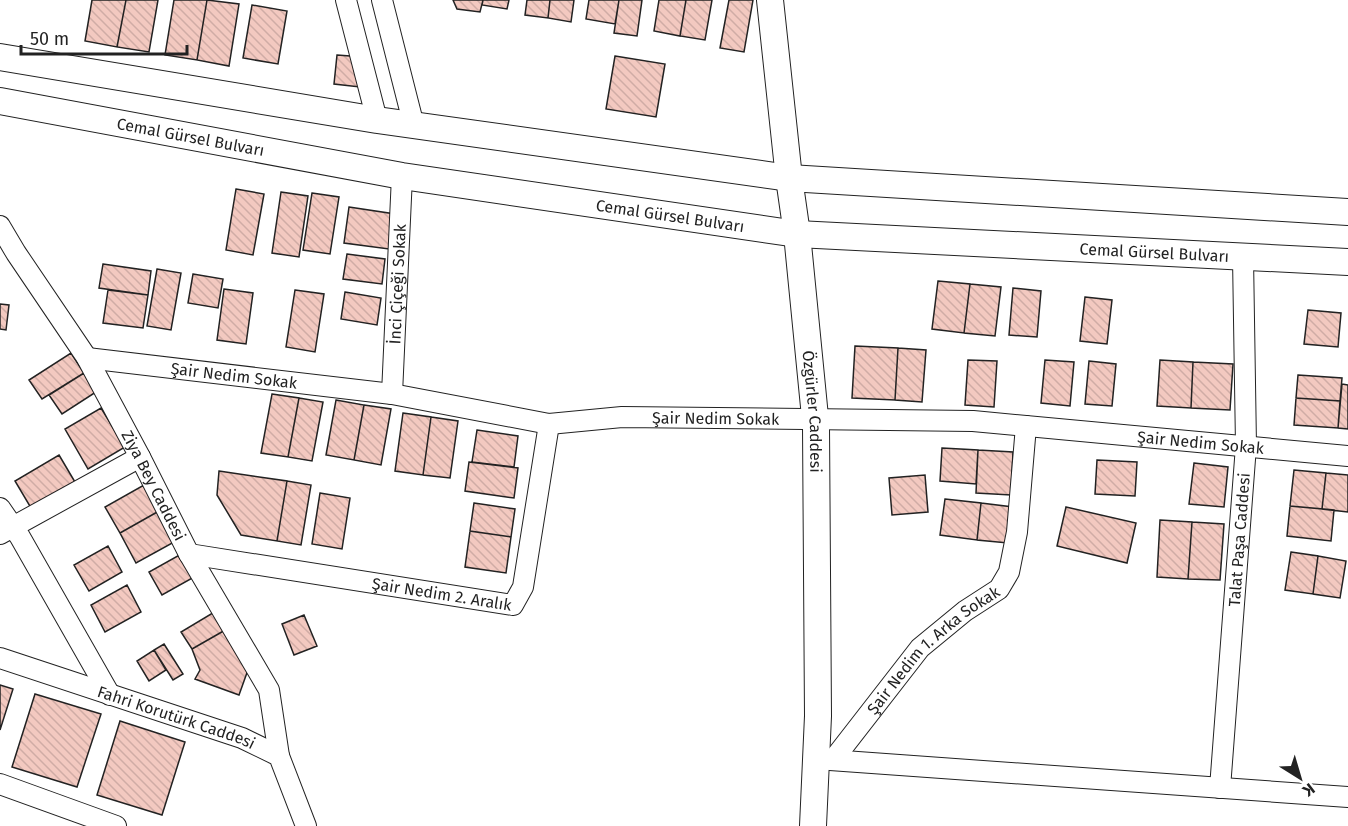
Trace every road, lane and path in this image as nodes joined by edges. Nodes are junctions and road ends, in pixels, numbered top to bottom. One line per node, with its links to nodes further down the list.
1 (346, 0): 6 (street)
2 (382, 0): 7 (street)
3 (770, 0): 9 (street, Özgürler Caddesi)
4 (0, 57): 6 (street)
5 (0, 101): 8 (street, Cemal Gürsel Bulvarı)
6 (377, 120): 7 (street)
7 (414, 126): 9 (street)
8 (402, 176): 12 (street, Cemal Gürsel Bulvarı); 17 (street, İnci Çiçeği Sokak)
9 (789, 178): 10 (street); 12 (street, Özgürler Caddesi)
10 (1348, 212)
11 (0, 226): 13 (street, Ziya Bey Caddesi)
12 (797, 234): 14 (street, Cemal Gürsel Bulvarı); 18 (street, Özgürler Caddesi)
13 (8, 254): 16 (street, Ziya Bey Caddesi)
14 (1243, 257): 15 (street, Cemal Gürsel Bulvarı); 21 (street, Talat Paşa Caddesi)
15 (1348, 262)
16 (87, 358): 17 (street, Şair Nedim Sokak); 23 (street, Ziya Bey Caddesi)
17 (392, 394): 19 (street, Şair Nedim Sokak)
18 (815, 418): 19 (street, Şair Nedim Sokak); 20 (street, Şair Nedim Sokak); 30 (street, Özgürler Caddesi)
19 (549, 423): 26 (street, Şair Nedim 2. Aralık)
20 (1026, 426): 21 (street, Şair Nedim Sokak); 30 (street, Şair Nedim 1. Arka Sokak)
21 (1246, 446): 22 (street, Şair Nedim Sokak); 32 (street, Talat Paşa Caddesi)
22 (1348, 456)
23 (140, 457): 25 (street); 26 (street, Ziya Bey Caddesi)
24 (0, 508): 25 (street)
25 (6, 530): 28 (street)
26 (189, 554): 29 (street, Ziya Bey Caddesi)
27 (0, 658): 28 (street, Fahri Korutürk Caddesi)
28 (110, 695): 29 (street, Fahri Korutürk Caddesi)
29 (279, 756): 35 (street)
30 (824, 759): 32 (street); 36 (street, Özgürler Caddesi)
31 (0, 784): 34 (street)
32 (1220, 788): 33 (street)
33 (1348, 797)
34 (116, 826)
35 (306, 826)
36 (813, 826)

